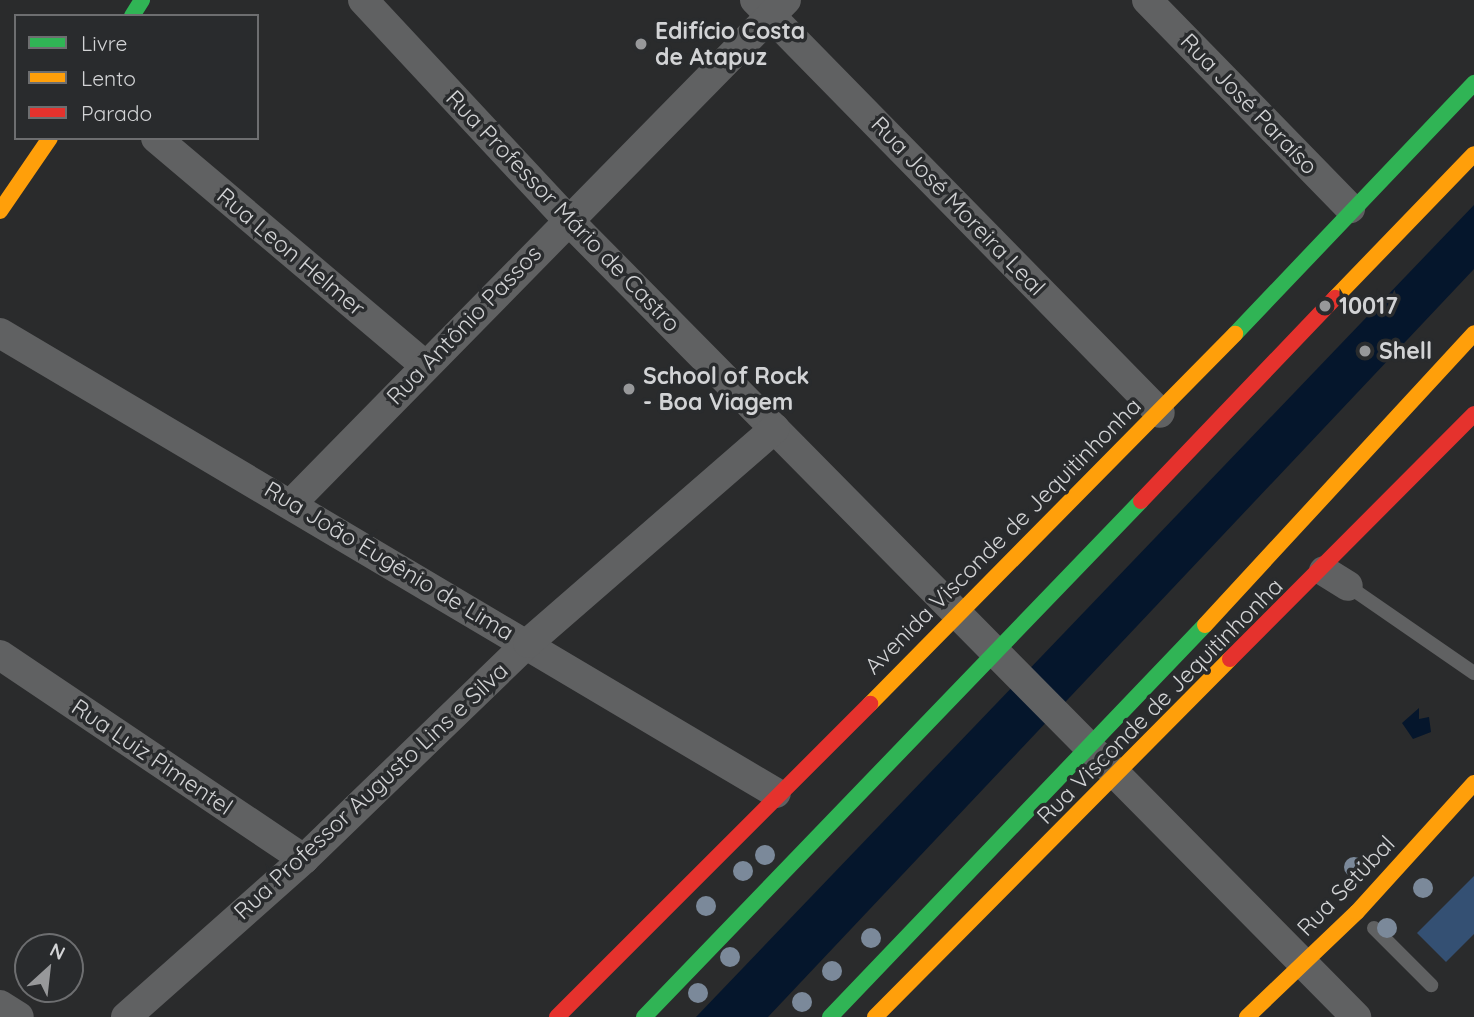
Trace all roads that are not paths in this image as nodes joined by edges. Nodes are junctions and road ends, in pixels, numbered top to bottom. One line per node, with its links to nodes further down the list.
1 (363, 0): 10 (street, Rua Professor Mário de Castro)
2 (1147, 0): 8 (street, Rua José Paraíso)
3 (771, 5): 10 (street, Rua Antônio Passos); 14 (street, Rua José Moreira Leal)
4 (1474, 83): 8 (street, Avenida Visconde de Jequitinhonha)
5 (49, 140): 9 (street)
6 (158, 140): 13 (street, Rua Leon Helmer)
7 (1474, 154): 21 (street)
8 (1350, 208): 14 (street, Avenida Visconde de Jequitinhonha)
9 (0, 211)
10 (566, 218): 13 (street, Rua Antônio Passos); 16 (street, Rua Professor Mário de Castro)
11 (1474, 332): 24 (street)
12 (0, 333): 17 (street, Rua João Eugênio de Lima)
13 (425, 365): 17 (street, Rua Antônio Passos)
14 (1160, 413): 19 (street, Avenida Visconde de Jequitinhonha)
15 (1474, 414): 18 (street, Rua Visconde de Jequitinhonha)
16 (775, 428): 19 (street, Rua Professor Mário de Castro); 20 (street, Rua Professor Augusto Lins e Silva)
17 (292, 503): 20 (street, Rua João Eugênio de Lima)
18 (1336, 579): 23 (lane); 25 (street, Rua Visconde de Jequitinhonha)
19 (958, 613): 21 (street, Rua Professor Mário de Castro); 27 (street, Avenida Visconde de Jequitinhonha)
20 (528, 643): 27 (street, Rua João Eugênio de Lima); 28 (street, Rua Professor Augusto Lins e Silva)
21 (996, 651): 24 (street, Rua Professor Mário de Castro); 36 (street)
22 (0, 655): 28 (street, Rua Luiz Pimentel)
23 (1474, 673)
24 (1092, 746): 25 (street, Rua Professor Mário de Castro); 37 (street)
25 (1120, 773): 30 (street, Rua Professor Mário de Castro); 38 (street, Rua Visconde de Jequitinhonha)
26 (1474, 783): 29 (street, Rua Setúbal)
27 (776, 793): 35 (street, Avenida Visconde de Jequitinhonha)
28 (304, 859): 34 (street, Rua Professor Augusto Lins e Silva)
29 (1365, 920): 30 (street, Rua Setúbal); 31 (lane)
30 (1303, 964): 39 (street, Rua Setúbal); 40 (street, Rua Professor Mário de Castro)
31 (1431, 985)
32 (0, 1005): 33 (street)
33 (19, 1017)
34 (127, 1017)
35 (558, 1017)
36 (644, 1017)
37 (830, 1017)
38 (876, 1017)
39 (1247, 1017)
40 (1356, 1017)

